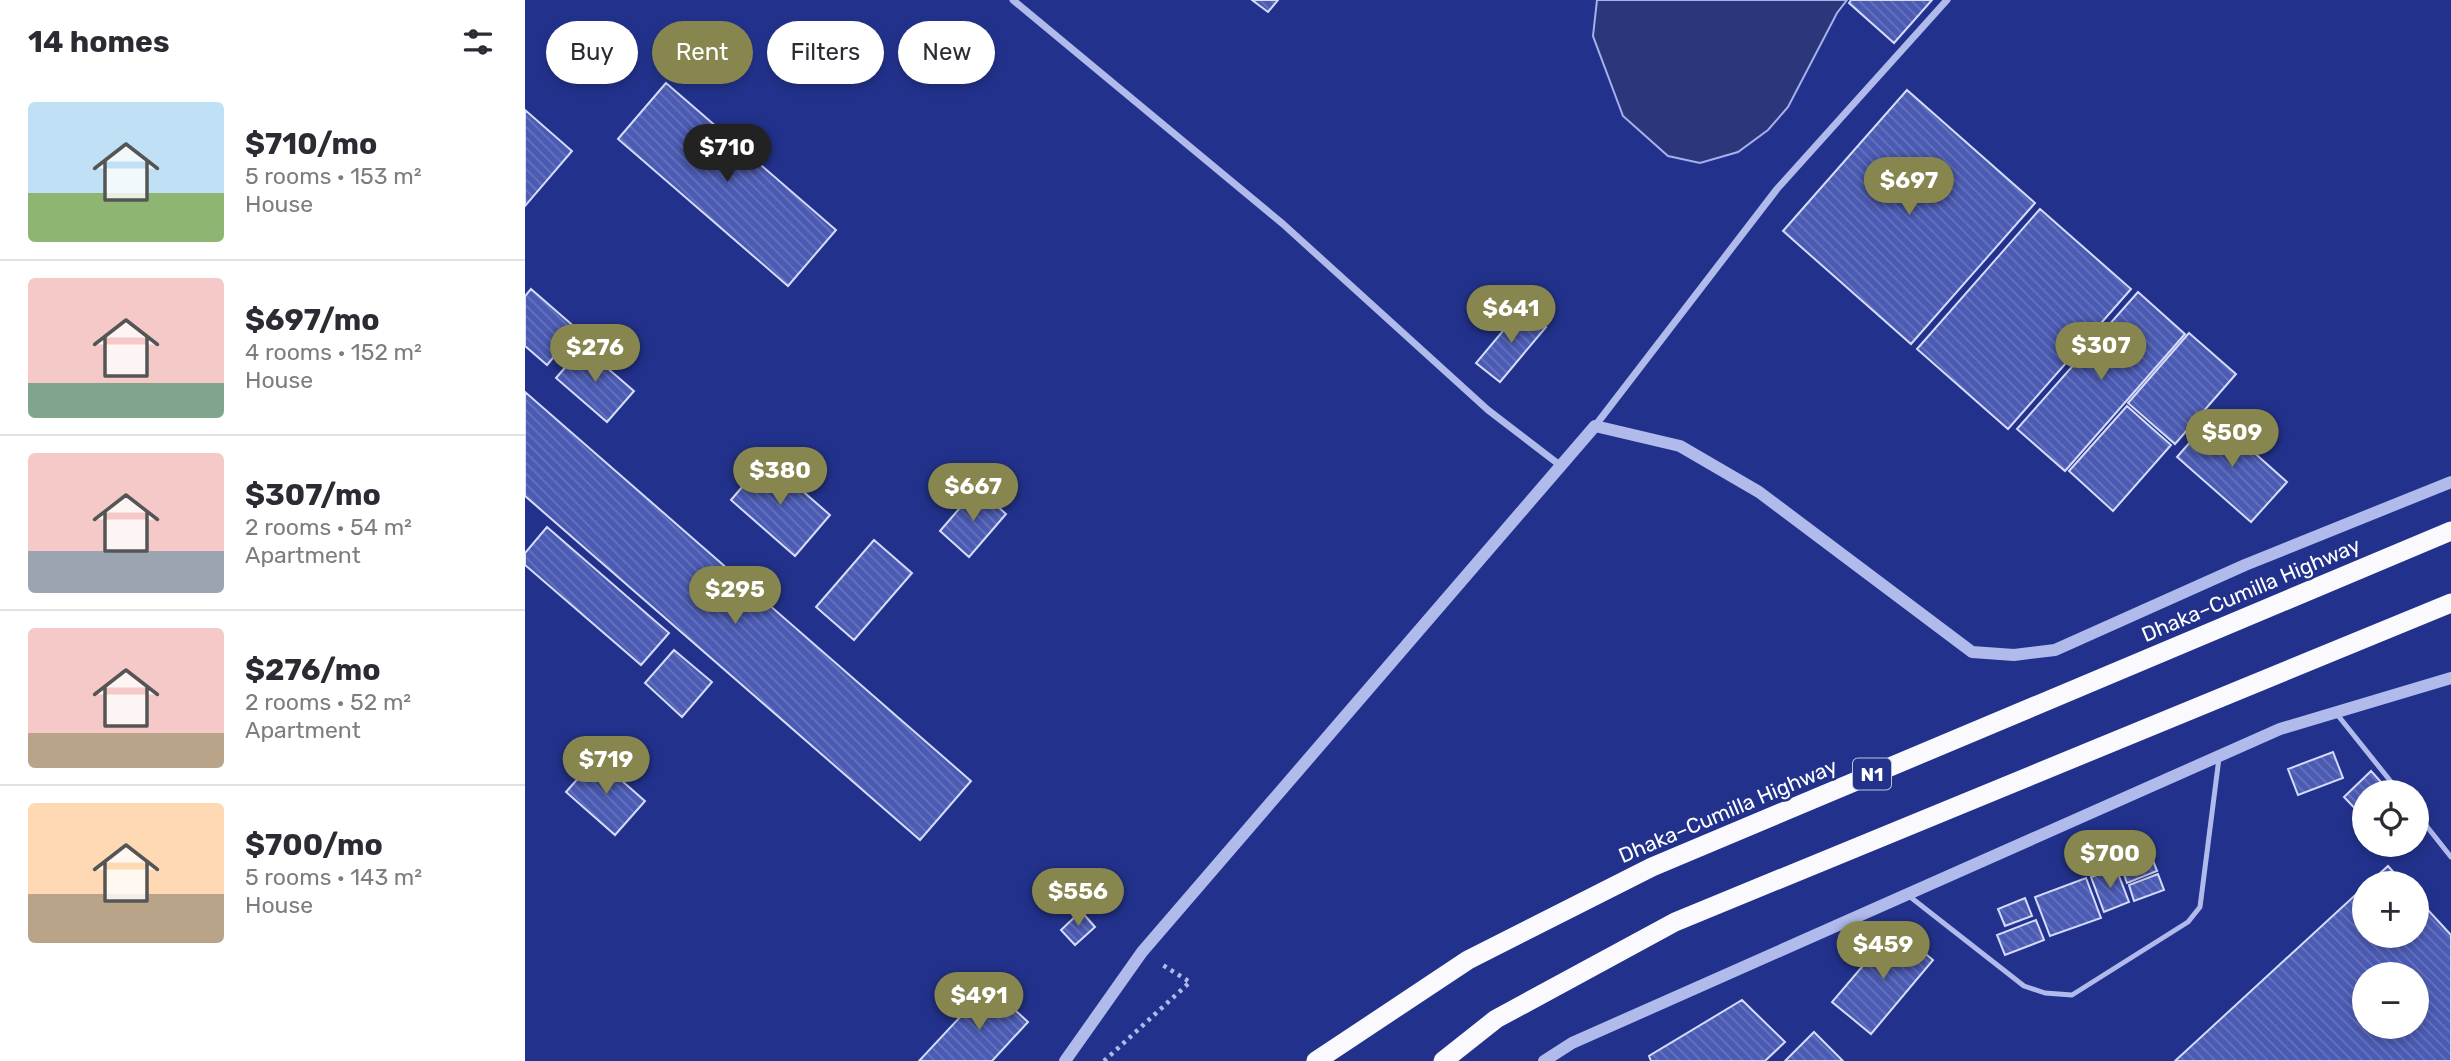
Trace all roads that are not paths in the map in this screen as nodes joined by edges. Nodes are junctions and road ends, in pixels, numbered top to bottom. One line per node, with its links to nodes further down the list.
1 (1013, 0): 4 (street)
2 (1947, 0): 3 (street)
3 (1595, 426): 4 (street); 5 (street)
4 (1562, 467): 15 (street)
5 (2451, 482)
6 (2451, 531): 16 (highway, Dhaka–Cumilla Highway / N1)
7 (2451, 603): 17 (highway)
8 (2451, 678): 9 (street)
9 (2336, 712): 10 (street); 11 (lane)
10 (2220, 755): 14 (street); 14 (lane)
11 (2390, 780)
12 (2429, 829): 13 (lane)
13 (2451, 857)
14 (1906, 894): 18 (street)
15 (1065, 1061)
16 (1316, 1061)
17 (1443, 1061)
18 (1544, 1061)

